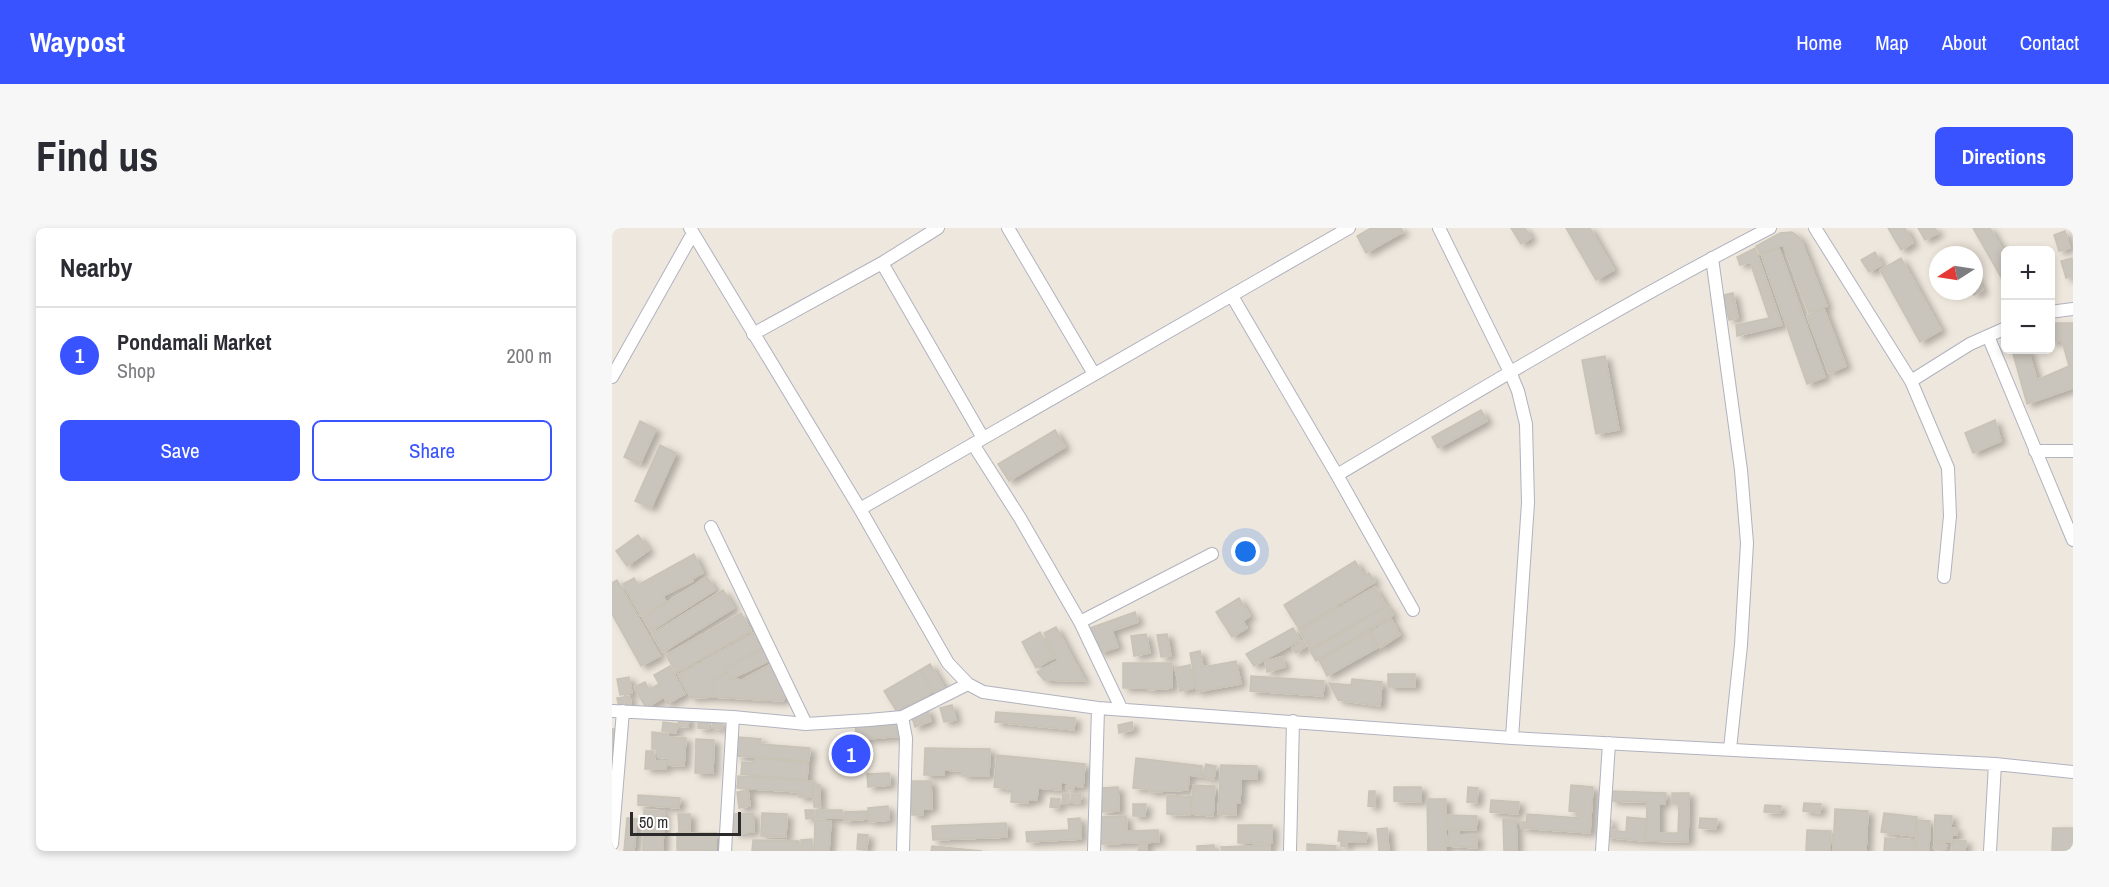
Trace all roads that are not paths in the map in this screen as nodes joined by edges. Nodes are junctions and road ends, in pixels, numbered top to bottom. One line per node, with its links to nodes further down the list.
1 (938, 228): 9 (street)
2 (1008, 228): 17 (street)
3 (1439, 228): 16 (street)
4 (1770, 228): 8 (street)
5 (1815, 228): 19 (street)
6 (1342, 230): 10 (street)
7 (692, 231): 14 (street); 18 (street)
8 (1712, 258): 16 (street); 41 (street)
9 (882, 263): 14 (street); 20 (street)
10 (1232, 296): 17 (street); 23 (street)
11 (2073, 309): 12 (street)
12 (2055, 311)
13 (2001, 330): 15 (street)
14 (753, 334): 24 (street)
15 (1988, 336): 19 (street); 21 (street)
16 (1510, 372): 23 (street); 39 (street)
17 (1094, 374): 20 (street)
18 (612, 377)
19 (1911, 381): 28 (street)
20 (978, 441): 24 (street); 30 (street)
21 (2035, 451): 22 (street); 26 (street)
22 (2073, 451)
23 (1337, 475): 29 (street)
24 (860, 509): 31 (street)
25 (711, 527): 38 (street)
26 (2073, 540)
27 (1212, 554): 30 (street)
28 (1944, 577)
29 (1413, 610)
30 (1080, 622): 33 (street)
31 (968, 684): 32 (street); 36 (street)
32 (1098, 708): 33 (street); 47 (street)
33 (1120, 708): 37 (street)
34 (618, 711): 35 (street); 44 (street)
35 (733, 717): 38 (street); 45 (street)
36 (902, 717): 38 (street); 46 (street)
37 (1293, 721): 39 (street); 48 (street)
38 (806, 724)
39 (1512, 738): 40 (street)
40 (1609, 743): 41 (street); 49 (street)
41 (1730, 749): 42 (street)
42 (1995, 764): 43 (street); 50 (street)
43 (2073, 772)
44 (612, 844)
45 (724, 851)
46 (903, 851)
47 (1094, 851)
48 (1290, 851)
49 (1602, 851)
50 (1990, 851)

